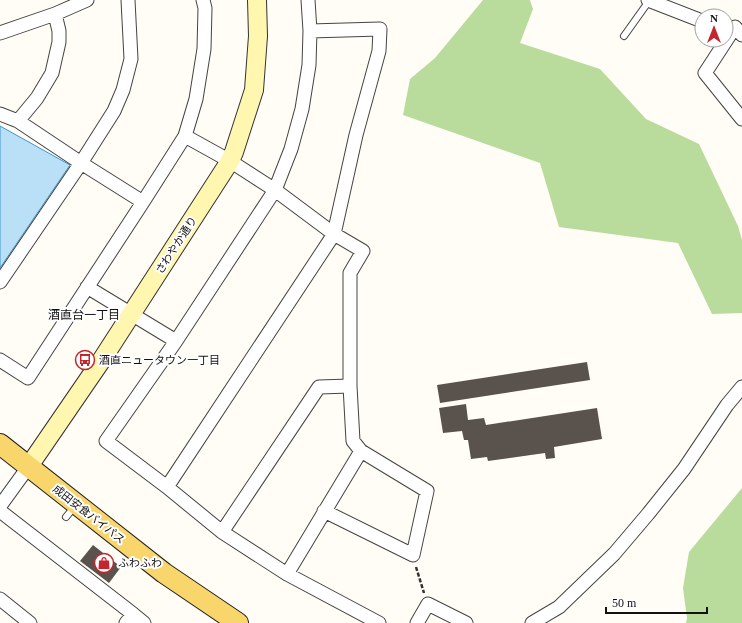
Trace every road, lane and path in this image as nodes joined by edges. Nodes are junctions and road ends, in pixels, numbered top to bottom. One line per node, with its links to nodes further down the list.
1 (87, 0): 7 (street)
2 (128, 0): 18 (street)
3 (203, 0): 16 (street)
4 (257, 0): 17 (street, さわやか通り)
5 (308, 0): 10 (street)
6 (649, 0): 8 (street); 12 (lane)
7 (55, 14): 11 (street); 15 (street)
8 (694, 17)
9 (736, 29): 14 (street)
10 (310, 31): 19 (street); 21 (street)
11 (0, 33)
12 (624, 36)
13 (0, 114): 15 (street)
14 (742, 119)
15 (18, 121): 18 (street)
16 (185, 136): 17 (street); 20 (street)
17 (230, 161): 19 (street); 24 (street, さわやか通り)
18 (81, 163): 20 (street); 22 (street)
19 (275, 190): 21 (street); 25 (street)
20 (143, 202): 23 (street)
21 (334, 234): 27 (street); 32 (street)
22 (0, 282)
23 (87, 287): 24 (street); 26 (street)
24 (131, 314): 25 (street); 31 (street, さわやか通り)
25 (176, 341): 32 (street)
26 (0, 360)
27 (350, 386): 30 (street); 36 (street)
28 (742, 387): 48 (street)
29 (0, 444): 31 (main road, 成田安食バイパス)
30 (361, 451): 35 (street); 37 (street)
31 (29, 466): 33 (street); 44 (main road, 成田安食バイパス)
32 (167, 487): 36 (street)
33 (0, 506)
34 (0, 511): 41 (street)
35 (324, 511): 37 (street); 38 (street)
36 (222, 532): 38 (street)
37 (413, 554): 40 (path)
38 (287, 574): 45 (street)
39 (0, 599): 42 (street)
40 (428, 604): 46 (street); 47 (street)
41 (130, 619): 43 (street)
42 (30, 623)
43 (144, 623)
44 (238, 623)
45 (378, 623)
46 (417, 623)
47 (466, 623)
48 (532, 623)

